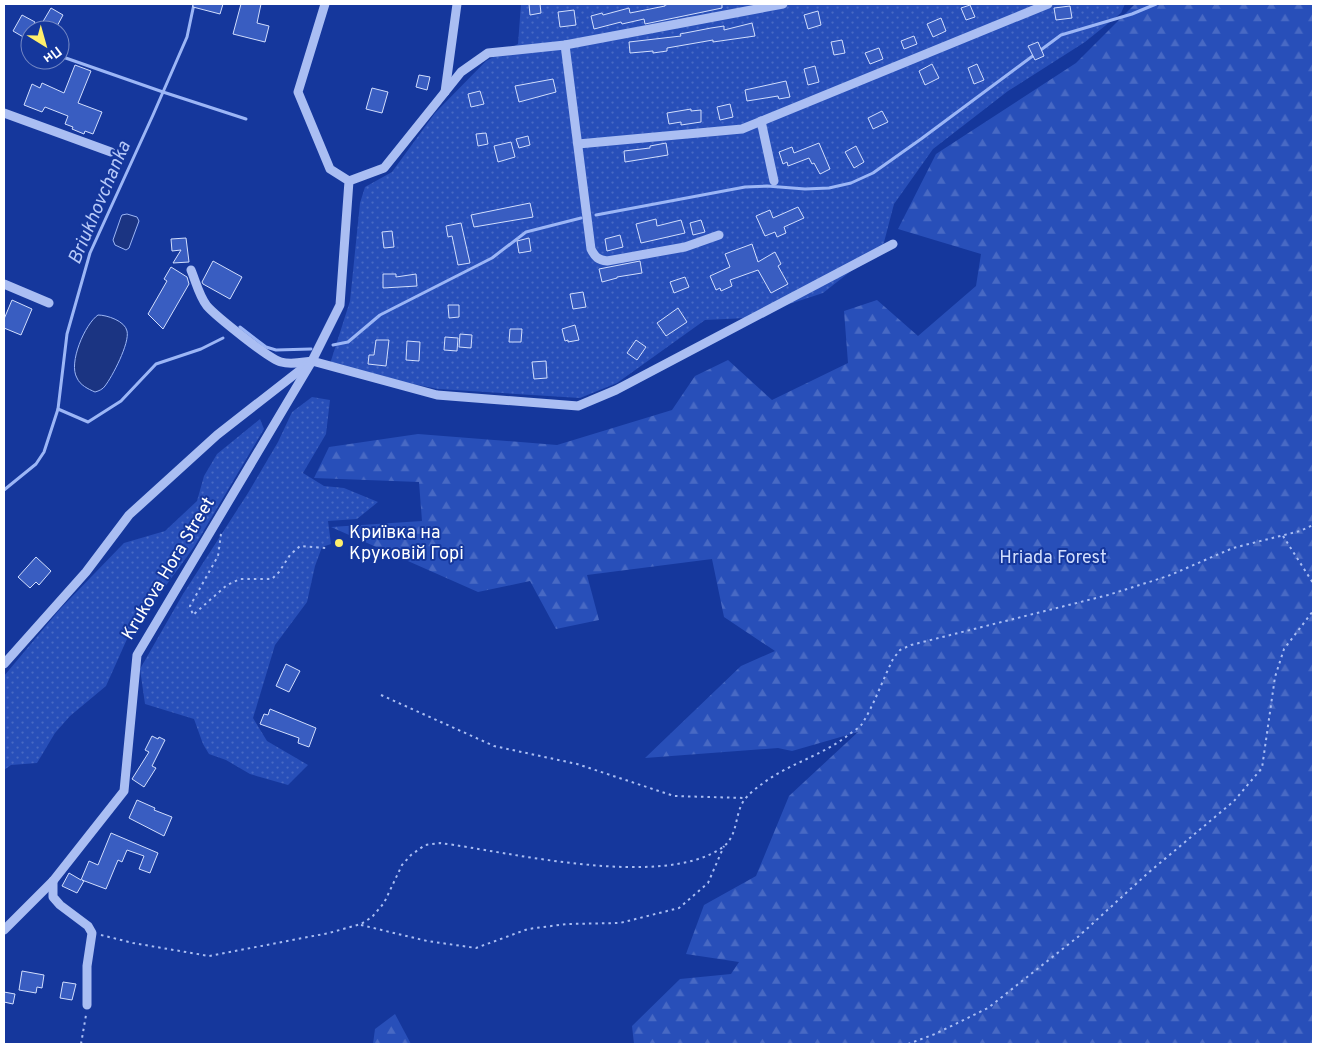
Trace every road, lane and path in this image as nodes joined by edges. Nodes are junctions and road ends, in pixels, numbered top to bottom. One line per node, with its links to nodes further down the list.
1 (325, 4): 11 (street)
2 (457, 4): 6 (street)
3 (783, 4): 5 (street)
4 (1048, 4): 8 (street)
5 (565, 45): 6 (street); 9 (street)
6 (445, 92): 11 (street)
7 (4, 113): 10 (street)
8 (761, 121): 9 (street); 12 (street)
9 (578, 144): 13 (street)
10 (111, 152)
11 (349, 181): 18 (street, Krukova Hora Street)
12 (774, 182)
13 (719, 235)
14 (893, 244): 18 (street)
15 (191, 270): 18 (street)
16 (4, 284): 17 (street)
17 (49, 303)
18 (312, 361): 19 (street, Krukova Hora Street); 25 (street)
19 (220, 514): 22 (path); 29 (street, Krukova Hora Street)
20 (1313, 525): 21 (path)
21 (1283, 536): 23 (path); 27 (path)
22 (326, 548)
23 (1313, 583)
24 (1313, 611): 35 (path)
25 (4, 664)
26 (382, 695): 27 (path)
27 (745, 798): 28 (path)
28 (724, 846): 30 (path); 30 (path)
29 (53, 881): 31 (street, Krukova Hora Street); 32 (street)
30 (361, 924): 32 (path)
31 (4, 930)
32 (92, 933): 33 (street)
33 (87, 1005): 34 (path)
34 (81, 1044)
35 (908, 1044)

